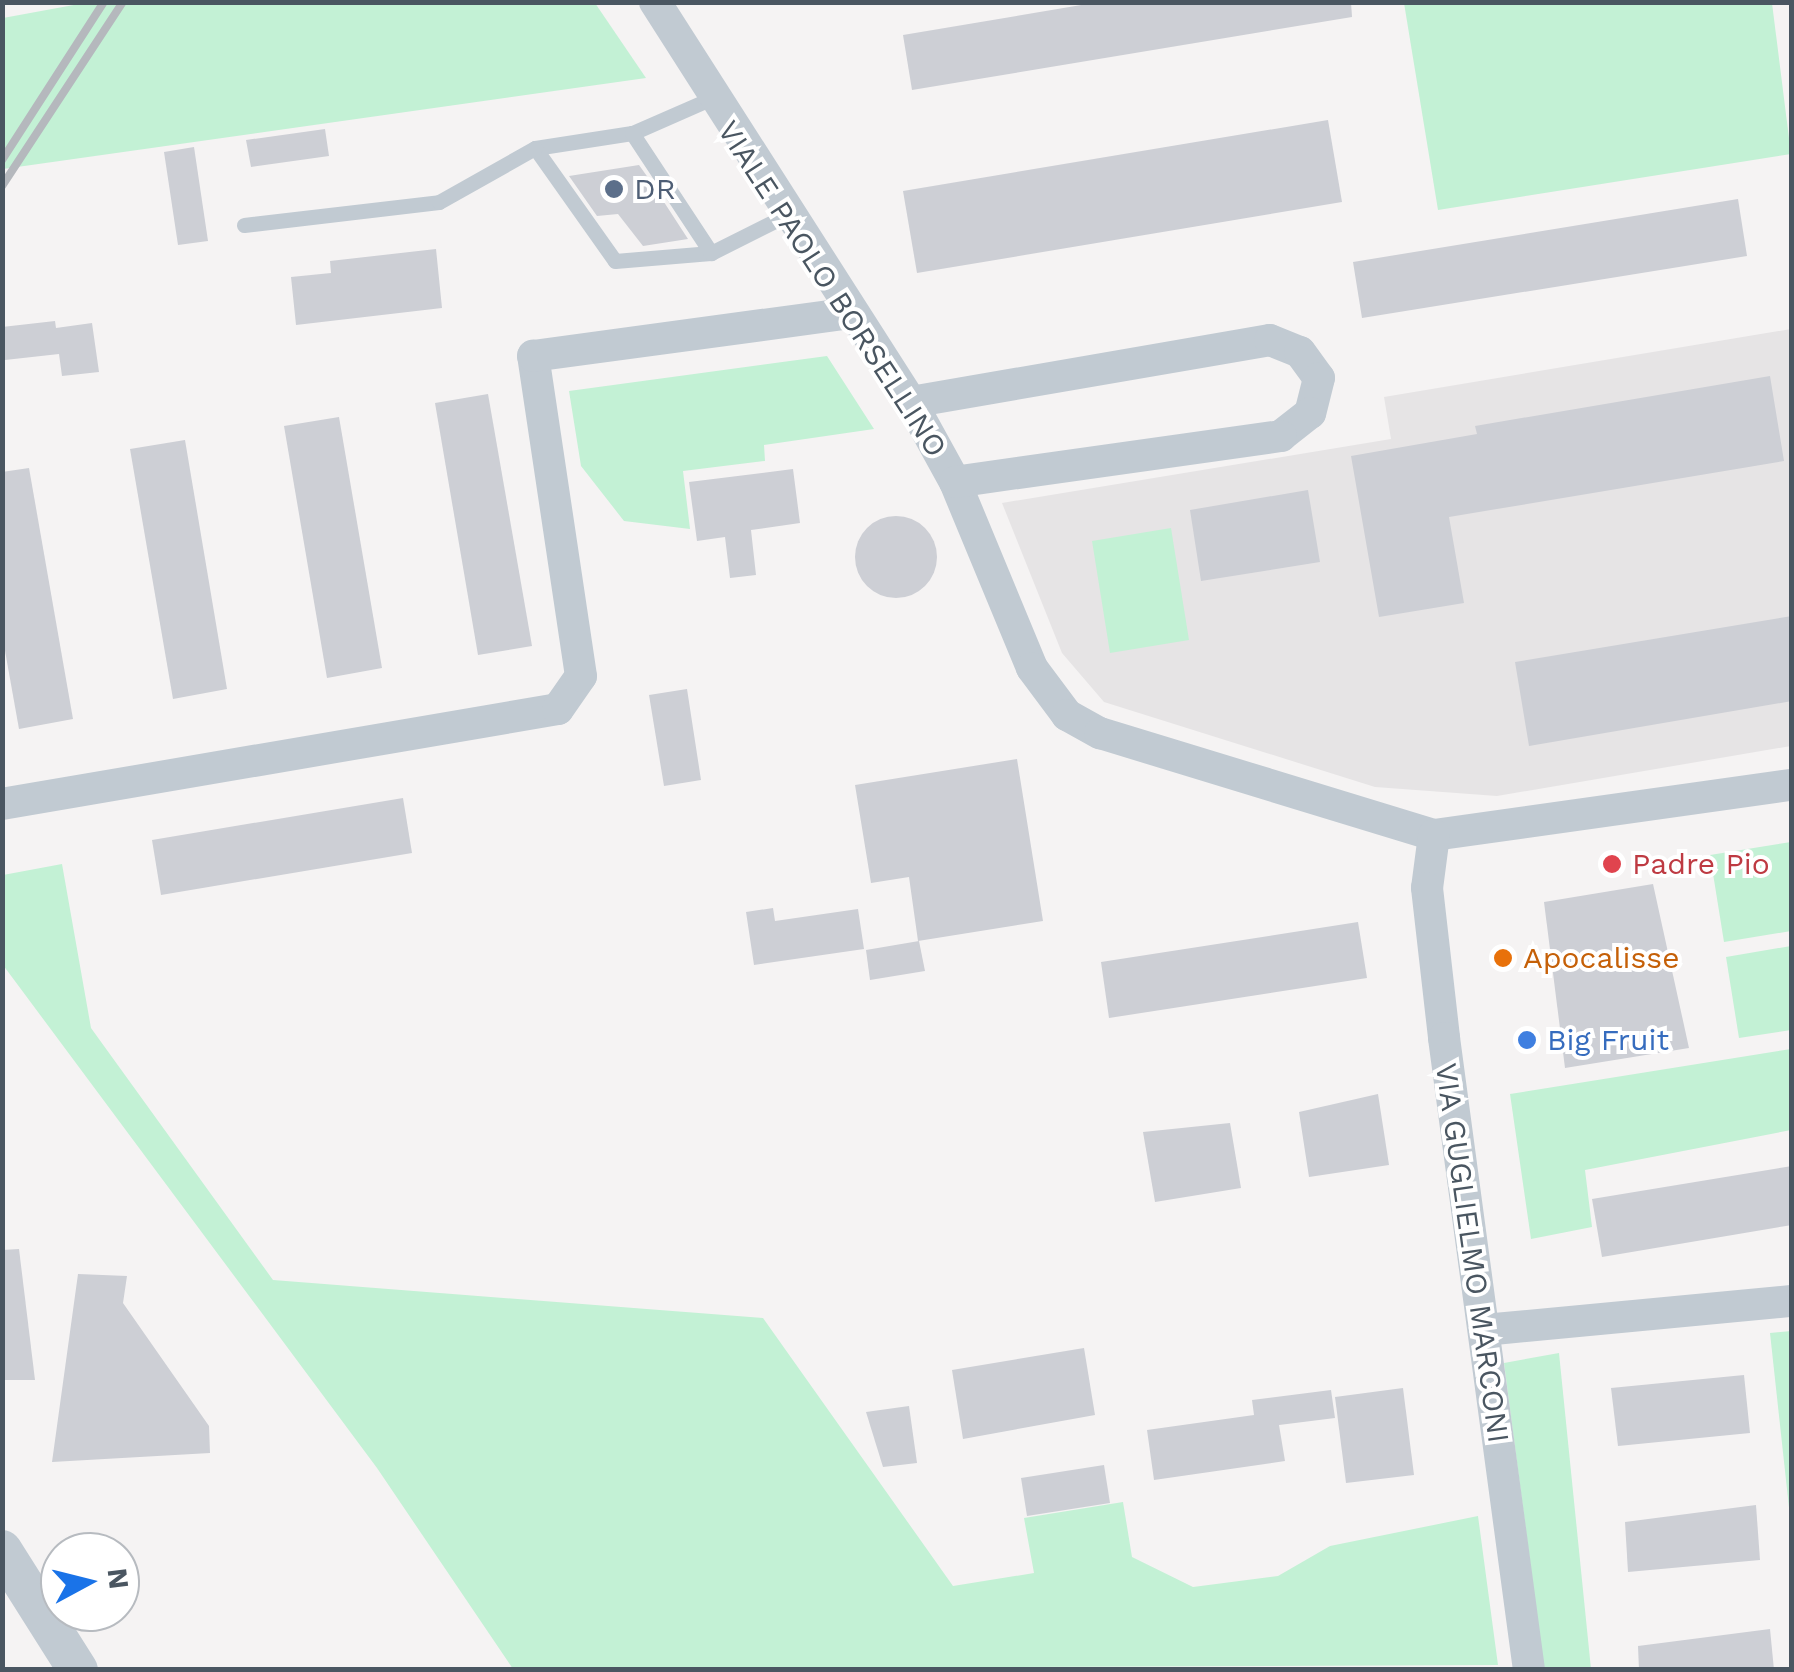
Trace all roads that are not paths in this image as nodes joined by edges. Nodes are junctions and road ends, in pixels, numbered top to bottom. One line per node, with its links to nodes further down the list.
1 (654, 2): 2 (street, VIALE PAOLO BORSELLINO)
2 (710, 99): 3 (lane); 5 (street, VIALE PAOLO BORSELLINO)
3 (632, 133): 4 (lane); 7 (lane)
4 (535, 148): 6 (lane); 7 (lane)
5 (785, 216): 7 (lane); 8 (street, VIALE PAOLO BORSELLINO)
6 (244, 226)
7 (711, 253)
8 (852, 313): 9 (street, VIALE PAOLO BORSELLINO); 12 (street)
9 (911, 402): 10 (street, VIALE PAOLO BORSELLINO); 10 (street)
10 (955, 482): 13 (street, VIALE PAOLO BORSELLINO)
11 (1792, 785): 13 (street)
12 (2, 804)
13 (1434, 836): 15 (street, VIA GUGLIELMO MARCONI)
14 (1792, 1301): 15 (street)
15 (1484, 1330): 18 (street, VIA GUGLIELMO MARCONI)
16 (2, 1550): 17 (street)
17 (78, 1670)
18 (1529, 1670)

